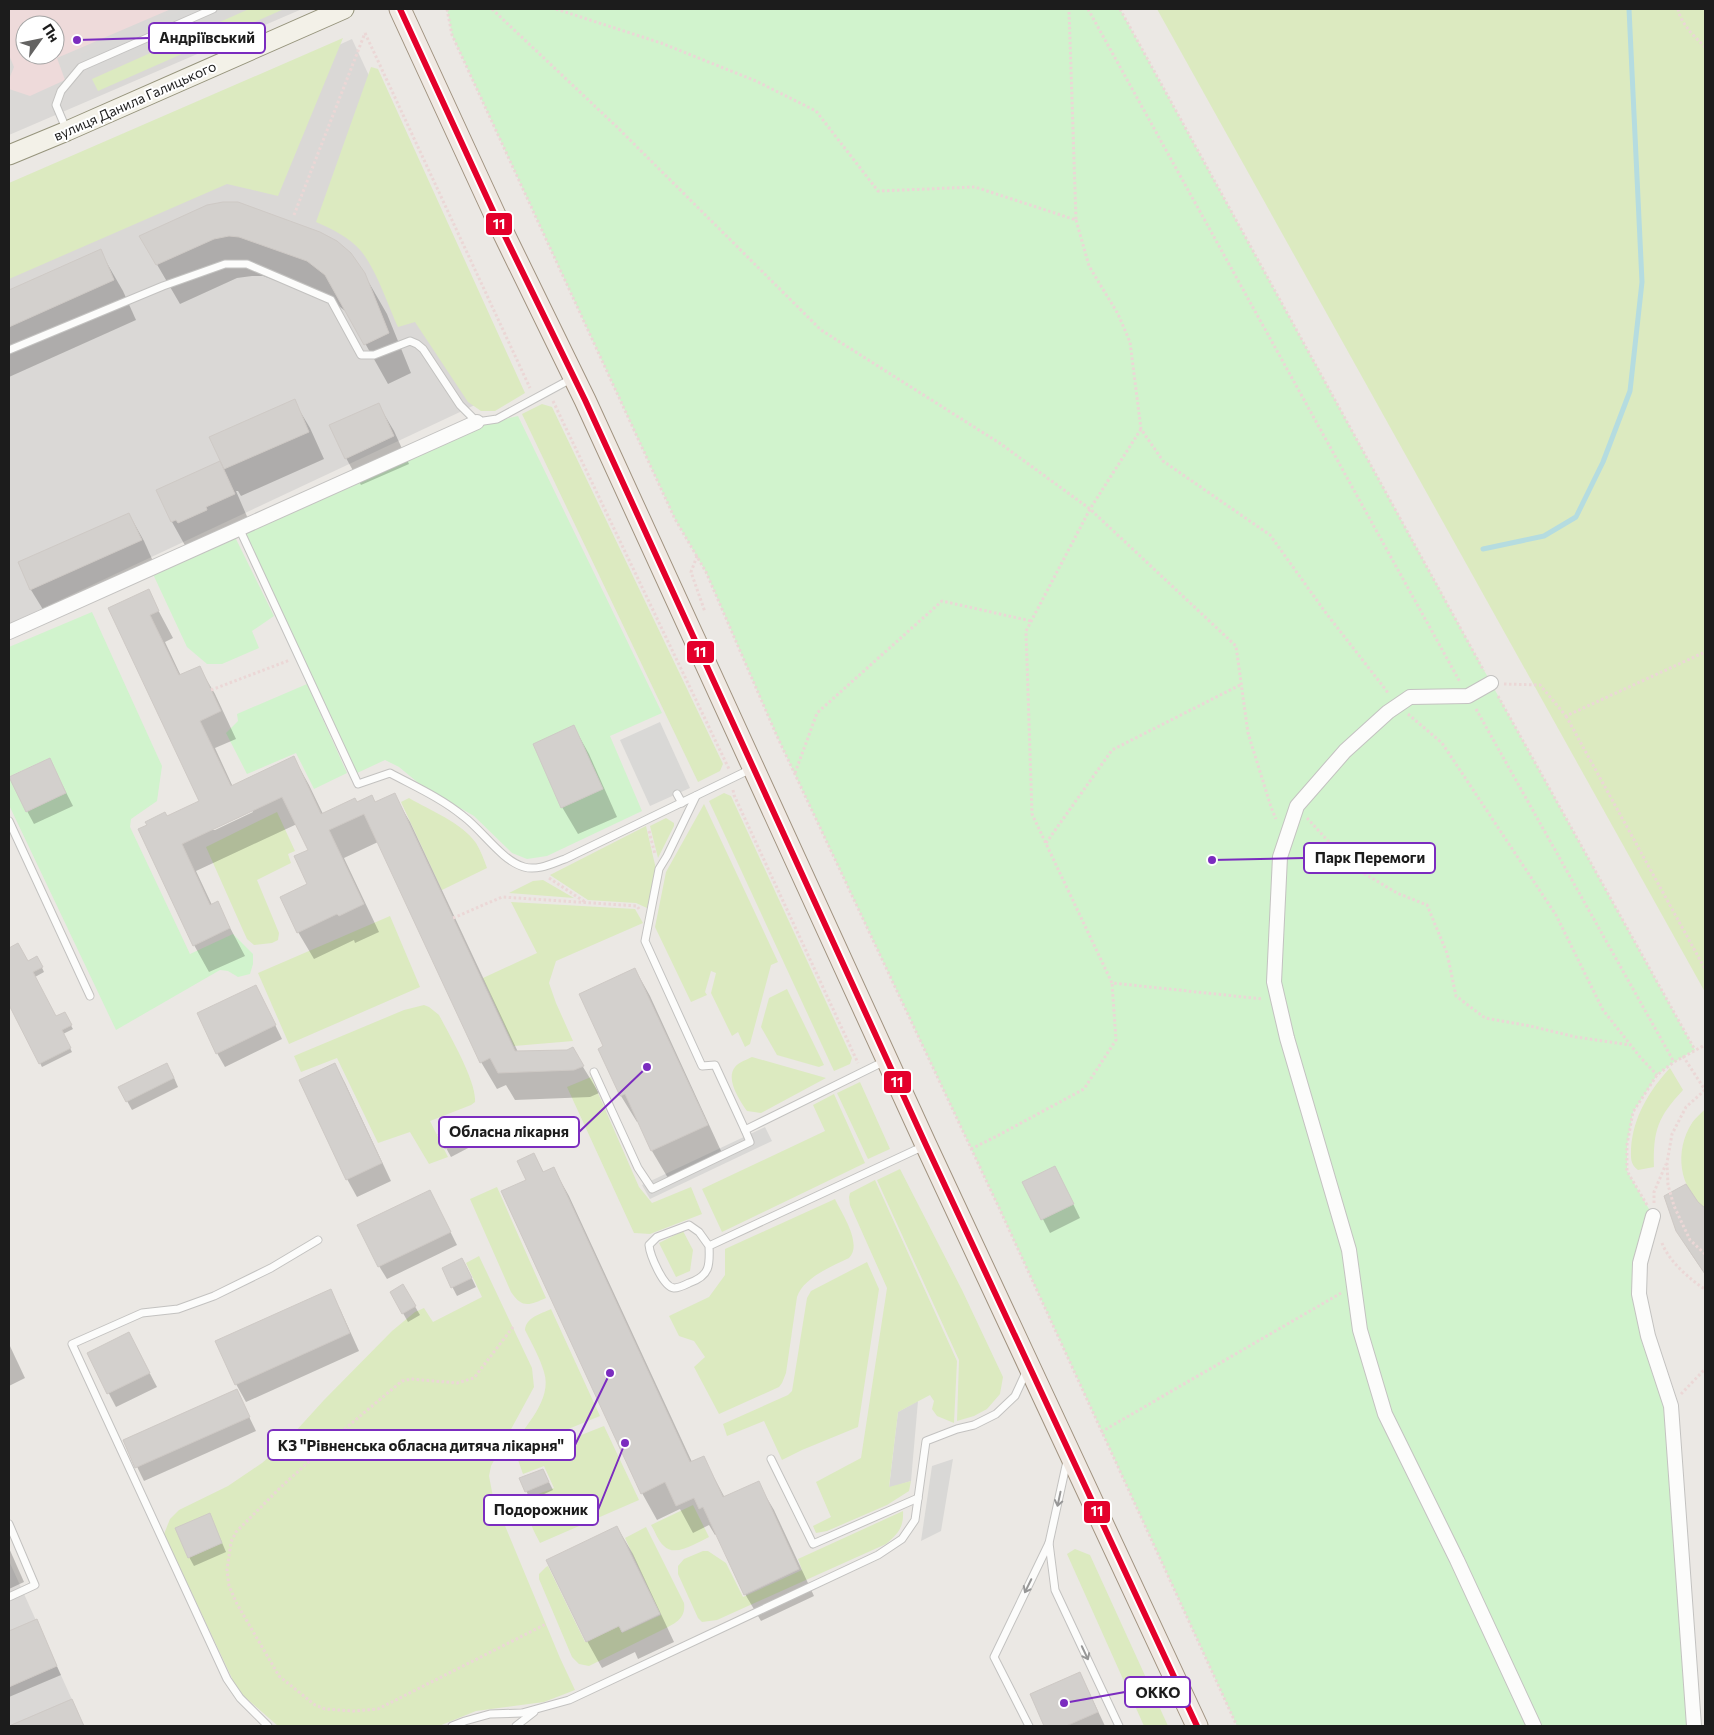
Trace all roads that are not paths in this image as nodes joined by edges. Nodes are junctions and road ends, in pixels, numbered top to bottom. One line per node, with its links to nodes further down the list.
1 (213, 9): 4 (lane)
2 (344, 9): 4 (main road, вулиця Данила Галицького)
3 (400, 9): 7 (main road)
4 (67, 131): 5 (main road, вулиця Данила Галицького)
5 (9, 155)
6 (9, 350): 8 (lane)
7 (574, 378): 8 (lane); 12 (main road)
8 (476, 422): 9 (street)
9 (239, 528): 10 (street); 15 (lane)
10 (9, 632)
11 (1491, 683): 39 (street)
12 (754, 768): 14 (lane); 18 (main road)
13 (678, 794): 15 (lane)
14 (696, 796): 15 (lane); 20 (lane)
15 (682, 803)
16 (9, 820): 17 (lane)
17 (90, 996)
18 (888, 1060): 20 (lane); 21 (main road)
19 (594, 1072): 20 (lane)
20 (745, 1130)
21 (926, 1145): 24 (lane); 25 (main road)
22 (1653, 1216): 40 (street)
23 (318, 1240): 33 (lane)
24 (709, 1246): 24 (lane)
25 (1029, 1365): 26 (main road); 28 (lane)
26 (1069, 1451): 30 (lane, one-way to 30); 38 (main road)
27 (771, 1459): 28 (lane)
28 (918, 1498): 32 (lane)
29 (9, 1524): 31 (lane)
30 (1049, 1542): 36 (lane, one-way to 36); 37 (lane, one-way to 37)
31 (9, 1597)
32 (537, 1710): 34 (lane); 35 (lane)
33 (268, 1726)
34 (452, 1726)
35 (516, 1726)
36 (1029, 1726)
37 (1119, 1726)
38 (1197, 1726)
39 (1534, 1726)
40 (1694, 1726)

